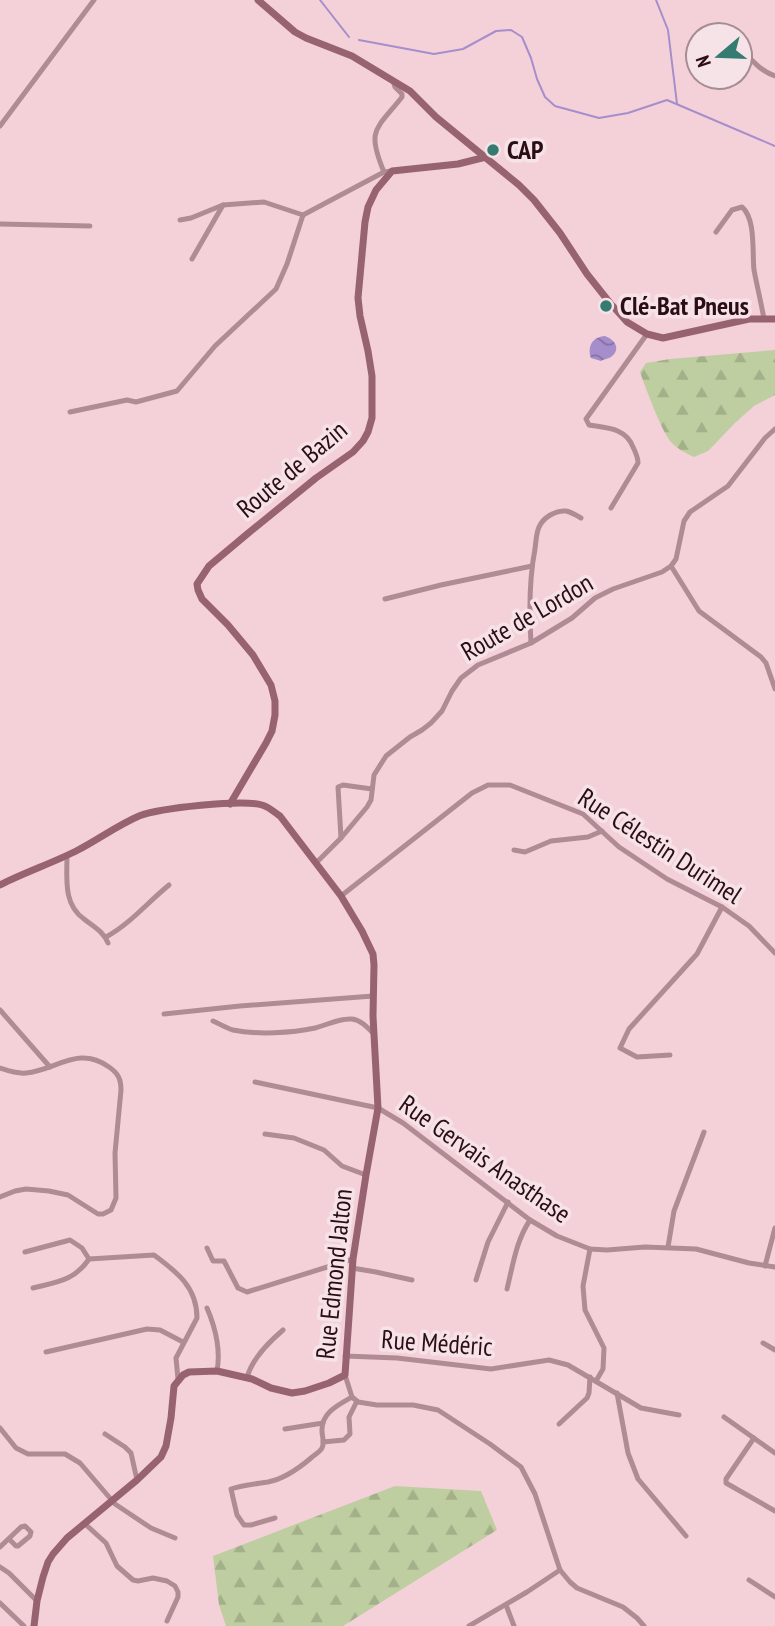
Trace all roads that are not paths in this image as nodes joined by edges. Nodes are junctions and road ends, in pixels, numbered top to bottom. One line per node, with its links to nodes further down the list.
1 (94, 0): 6 (street)
2 (258, 0): 5 (street)
3 (754, 63): 4 (street)
4 (775, 76)
5 (391, 79): 7 (street); 8 (street)
6 (0, 126)
7 (486, 157): 8 (street); 18 (street)
8 (388, 172): 10 (street); 28 (street, Route de Bazin)
9 (223, 205): 10 (street); 11 (street); 15 (street)
10 (303, 215): 19 (street)
11 (180, 220)
12 (0, 224): 13 (street)
13 (90, 226)
14 (716, 232): 16 (street)
15 (192, 259)
16 (764, 318): 17 (street); 18 (street)
17 (775, 319)
18 (647, 334): 21 (street)
19 (70, 412)
20 (775, 429): 24 (street)
21 (611, 508)
22 (581, 518): 23 (street)
23 (532, 566): 25 (street); 26 (street)
24 (671, 566): 26 (street, Route de Lordon); 27 (street)
25 (385, 599)
26 (531, 643): 29 (street, Route de Lordon)
27 (775, 690)
28 (239, 788): 30 (street); 31 (street, Route de Bazin)
29 (372, 789): 33 (street, Route de Lordon); 33 (street)
30 (249, 803): 31 (street); 36 (street, Rue Edmond Jalton)
31 (230, 804): 35 (street)
32 (602, 831): 34 (street); 39 (street, Rue Célestin Durimel); 40 (street, Rue Célestin Durimel)
33 (341, 838): 36 (street, Route de Lordon)
34 (514, 850)
35 (67, 855): 37 (street); 38 (street)
36 (316, 863): 39 (street, Rue Edmond Jalton)
37 (0, 885)
38 (169, 885)
39 (341, 896): 42 (street, Rue Edmond Jalton)
40 (722, 907): 41 (street, Rue Célestin Durimel); 47 (street)
41 (775, 953)
42 (373, 996): 44 (street); 46 (street, Rue Edmond Jalton)
43 (0, 1010): 48 (street)
44 (164, 1014)
45 (213, 1021): 46 (street)
46 (374, 1034): 51 (street, Rue Edmond Jalton)
47 (670, 1055)
48 (50, 1067): 49 (street); 55 (street)
49 (0, 1068)
50 (255, 1082): 51 (street, Rue Gervais Anasthase)
51 (378, 1108): 54 (street, Rue Edmond Jalton); 56 (street, Rue Gervais Anasthase)
52 (705, 1132): 59 (street)
53 (265, 1134): 54 (street)
54 (366, 1175): 64 (street, Rue Edmond Jalton)
55 (0, 1197)
56 (508, 1202): 57 (street, Rue Gervais Anasthase); 69 (street)
57 (530, 1220): 61 (street, Rue Gervais Anasthase); 71 (street)
58 (775, 1228): 65 (street)
59 (668, 1247): 61 (street, Rue Gervais Anasthase); 65 (street, Rue Gervais Anasthase)
60 (206, 1248): 64 (street)
61 (590, 1250): 82 (street)
62 (25, 1252): 63 (street)
63 (89, 1259): 70 (street); 74 (street)
64 (353, 1259): 67 (street, Rue Edmond Jalton)
65 (765, 1265): 66 (street, Rue Gervais Anasthase)
66 (775, 1267)
67 (352, 1268): 68 (street); 78 (street, Rue Edmond Jalton)
68 (412, 1280)
69 (476, 1280)
70 (33, 1288)
71 (507, 1289)
72 (207, 1308): 79 (street)
73 (283, 1329): 81 (street)
74 (183, 1342): 77 (street); 83 (street)
75 (763, 1343): 76 (street)
76 (775, 1350)
77 (46, 1352)
78 (345, 1356): 80 (street, Rue Edmond Jalton); 82 (street, Rue Médéric)
79 (217, 1371): 81 (street); 83 (street)
80 (345, 1375): 81 (street); 85 (street, Rue Edmond Jalton)
81 (247, 1378)
82 (593, 1379): 84 (street, Rue Médéric); 89 (street)
83 (178, 1380): 96 (street)
84 (617, 1393): 86 (street, Rue Médéric); 101 (street)
85 (355, 1399): 88 (street); 94 (street); 106 (street)
86 (679, 1415)
87 (724, 1416): 93 (street)
88 (323, 1423): 91 (street); 94 (street)
89 (559, 1424)
90 (0, 1428): 97 (street)
91 (285, 1429)
92 (105, 1434): 96 (street)
93 (754, 1438): 95 (street); 98 (street)
94 (323, 1442): 99 (street)
95 (775, 1453)
96 (137, 1480): 97 (street)
97 (111, 1501): 100 (street); 102 (street)
98 (775, 1511)
99 (275, 1518)
100 (85, 1524): 109 (street); 112 (street)
101 (686, 1536)
102 (175, 1538)
103 (9, 1539): 104 (street)
104 (0, 1547)
105 (0, 1567): 109 (street)
106 (560, 1570): 111 (street); 117 (street)
107 (749, 1580): 108 (street)
108 (775, 1597)
109 (37, 1601): 114 (street)
110 (0, 1603): 113 (street)
111 (506, 1605): 115 (street); 116 (street)
112 (167, 1621)
113 (24, 1626)
114 (34, 1626)
115 (469, 1626)
116 (514, 1626)
117 (644, 1626)

